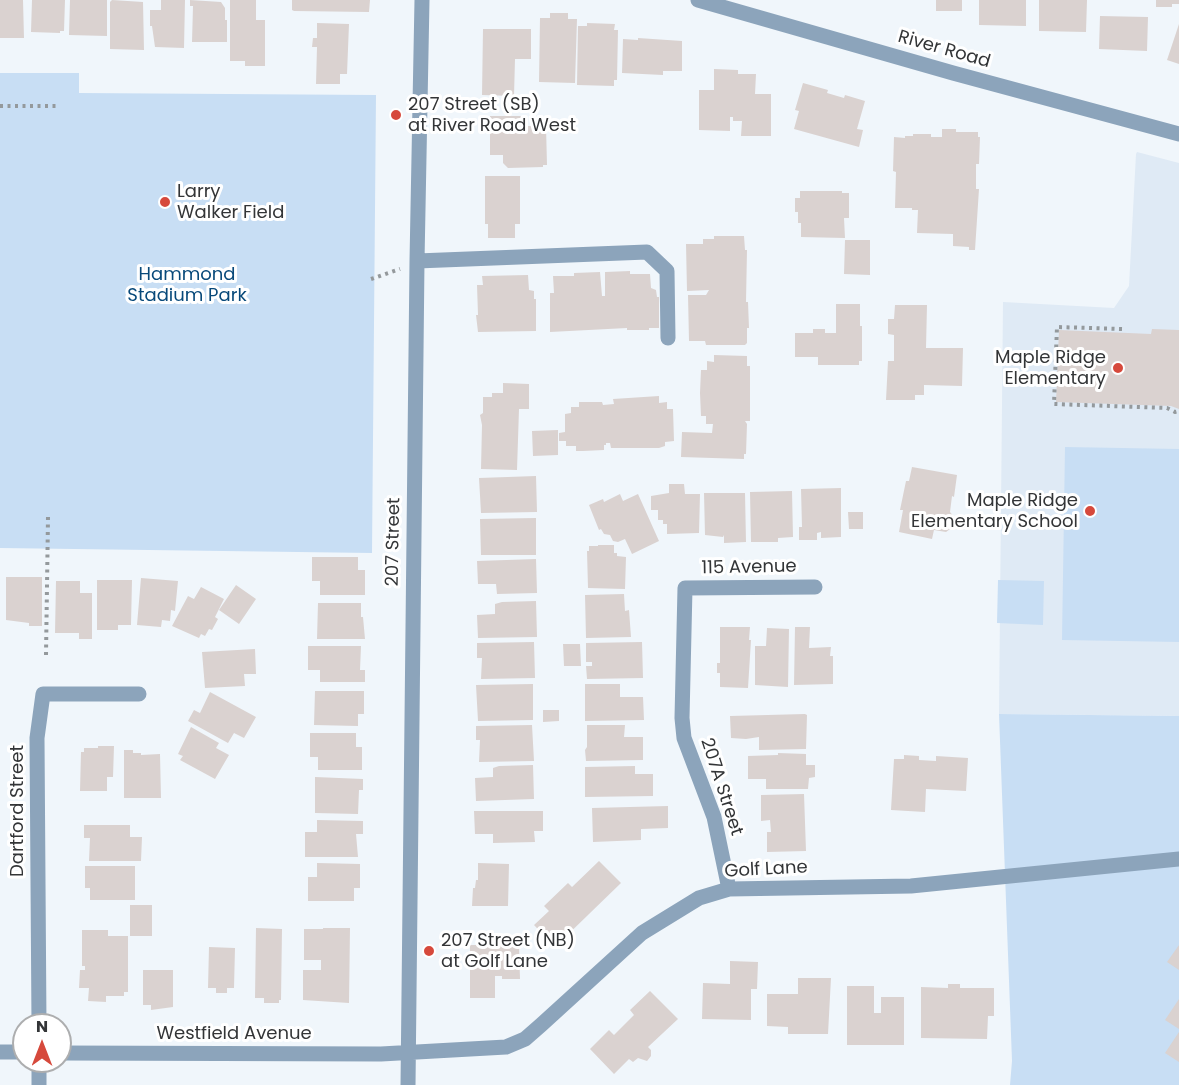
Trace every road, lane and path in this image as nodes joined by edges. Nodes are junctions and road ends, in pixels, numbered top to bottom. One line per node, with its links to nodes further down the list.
1 (422, 0): 6 (street, 207 Street)
2 (698, 0): 5 (street, River Road)
3 (57, 105): 4 (path)
4 (0, 106)
5 (1179, 134)
6 (417, 261): 7 (path); 9 (street); 19 (street, 207 Street)
7 (371, 279)
8 (1122, 329): 10 (path)
9 (668, 338)
10 (1179, 411)
11 (48, 517): 14 (path)
12 (815, 587): 13 (street, 115 Avenue)
13 (685, 588): 17 (street, 207A Street)
14 (46, 655)
15 (140, 694): 18 (street, Dartford Street)
16 (1179, 859): 17 (street, Golf Lane)
17 (729, 889): 19 (street, Golf Lane)
18 (39, 1013)
19 (408, 1052): 20 (street, Westfield Avenue); 21 (street, 207 Street)
20 (72, 1053)
21 (408, 1085)

